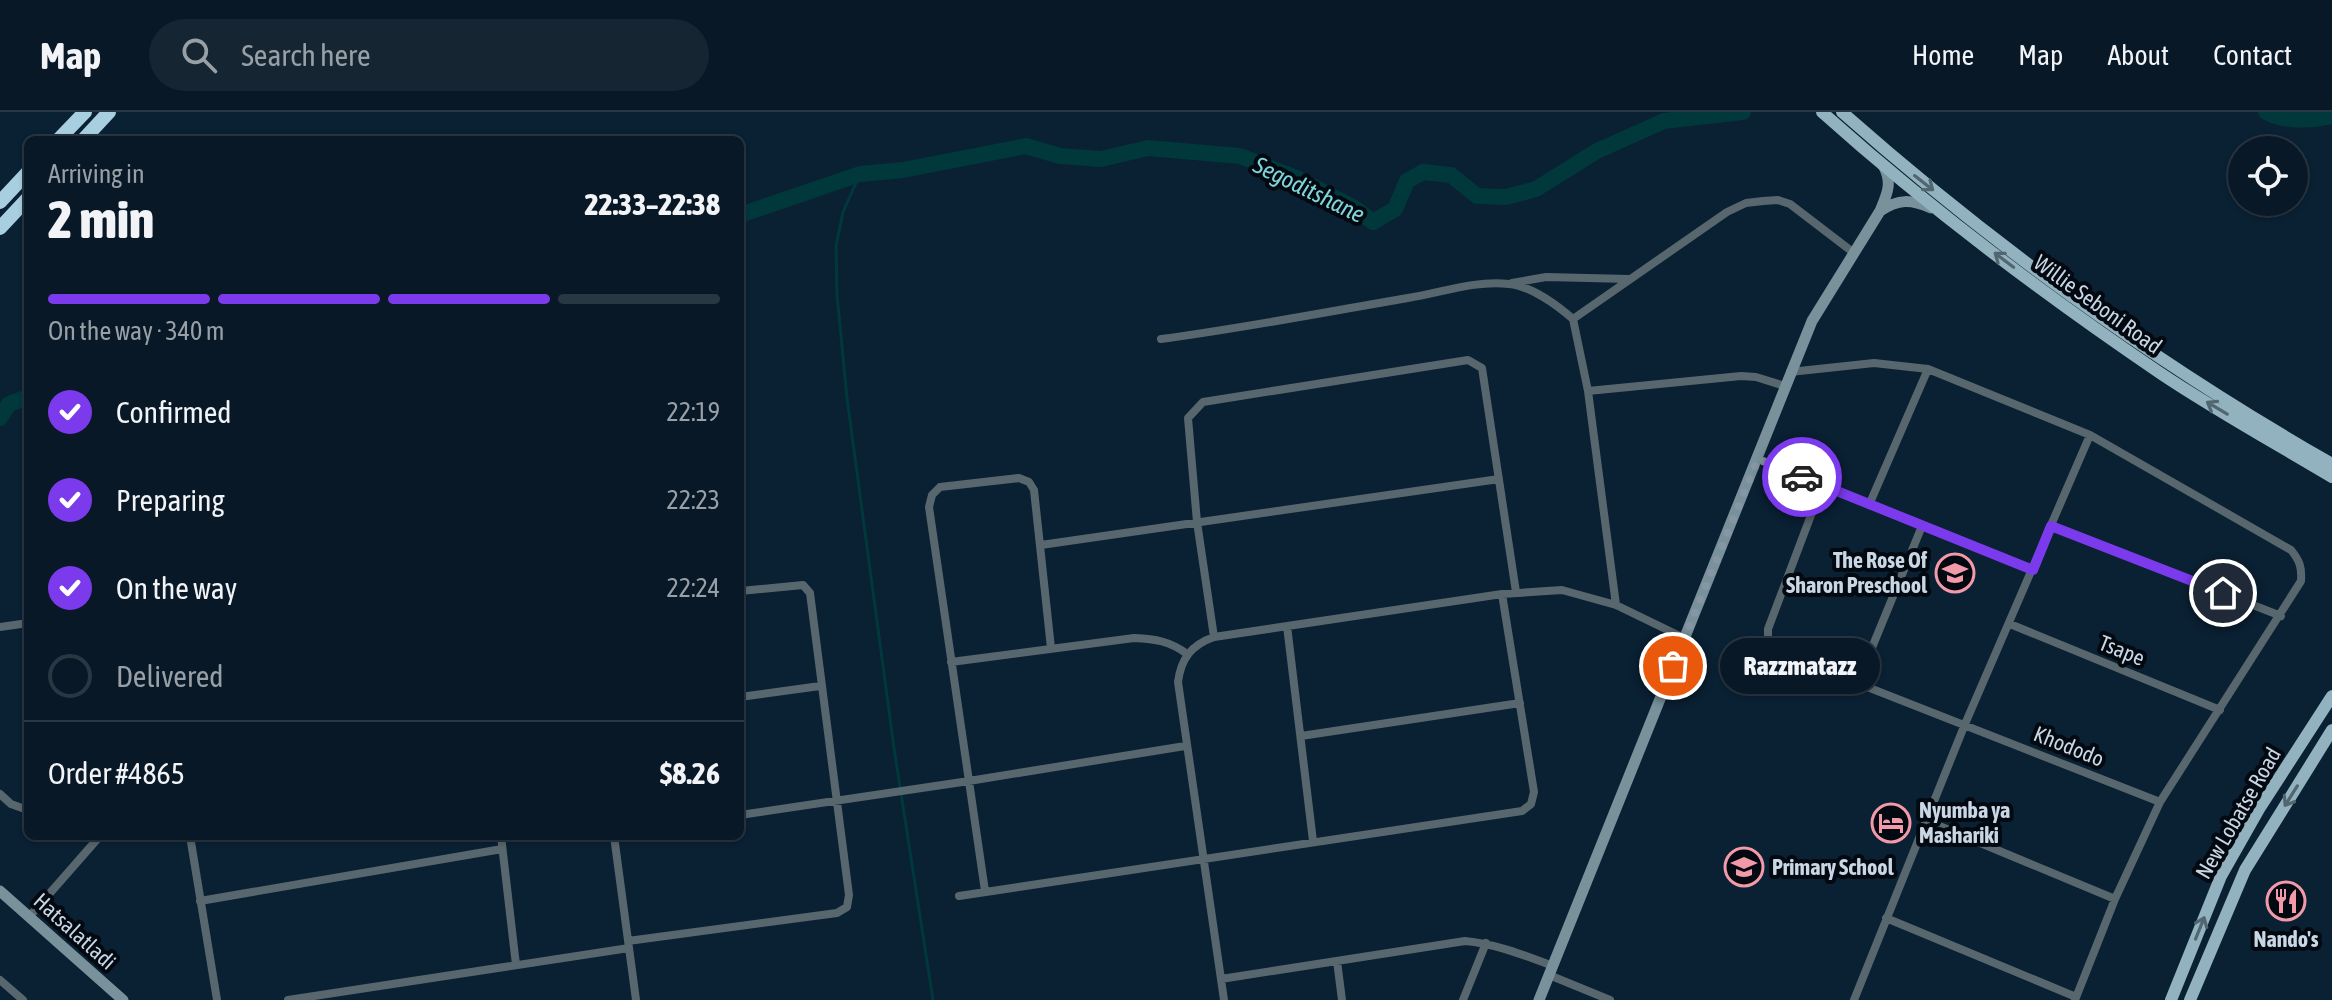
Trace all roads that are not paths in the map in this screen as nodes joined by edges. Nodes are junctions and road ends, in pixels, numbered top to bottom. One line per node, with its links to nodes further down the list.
1 (85, 112): 5 (highway)
2 (109, 112): 6 (highway)
3 (1822, 112): 7 (main road)
4 (1842, 112): 7 (main road)
5 (62, 136)
6 (87, 136)
7 (1860, 137): 8 (main road, Willie Seboni Road); 26 (main road, Willie Seboni Road, one-way to 26)
8 (1883, 164): 12 (street); 13 (main road, Willie Seboni Road)
9 (24, 176): 10 (highway)
10 (0, 202)
11 (24, 202): 14 (highway)
12 (1880, 211): 13 (street); 15 (street)
13 (1939, 212): 27 (main road, Willie Seboni Road, one-way to 13)
14 (0, 228)
15 (1854, 253): 16 (street); 21 (street)
16 (1629, 279): 17 (street); 18 (street)
17 (1511, 283): 18 (street); 19 (street)
18 (1573, 319): 23 (street)
19 (1161, 339)
20 (1928, 369): 21 (street); 24 (street); 30 (street)
21 (1790, 372): 22 (street)
22 (1785, 386): 23 (street); 25 (street)
23 (1588, 391): 39 (street)
24 (2090, 435): 33 (street); 40 (street)
25 (1758, 459): 29 (street); 46 (street)
26 (2332, 464)
27 (2332, 477)
28 (1499, 479): 31 (street); 31 (street); 37 (street)
29 (1822, 486): 30 (street); 50 (street, Khododo)
30 (1869, 505): 32 (street)
31 (1197, 522): 34 (street); 45 (street)
32 (1922, 526): 35 (street); 50 (street)
33 (2051, 526): 35 (street); 40 (street)
34 (1041, 545): 47 (street); 49 (street)
35 (2033, 570): 42 (street)
36 (744, 591): 51 (street)
37 (1516, 592): 38 (street); 39 (street)
38 (1502, 594): 43 (street); 54 (street)
39 (1616, 605): 46 (street)
40 (2281, 616): 55 (street)
41 (24, 624): 44 (street)
42 (2010, 624): 55 (street, Tsape); 56 (street)
43 (1287, 626): 45 (street); 58 (street)
44 (0, 627)
45 (1214, 637): 48 (street)
46 (1684, 638): 85 (street)
47 (1051, 648): 48 (street); 49 (street)
48 (1187, 654): 59 (street)
49 (951, 662): 60 (street)
50 (1857, 684): 56 (street, Khododo)
51 (820, 686): 52 (street); 62 (street)
52 (744, 696)
53 (2332, 696): 100 (main road, New Lobatse Road, one-way to 53)
54 (1520, 703): 58 (street); 71 (street)
55 (2220, 710): 63 (street)
56 (1965, 724): 63 (street, Khododo); 66 (street)
57 (2332, 730): 101 (main road, New Lobatse Road, one-way to 101)
58 (1301, 736): 71 (street)
59 (1185, 746): 60 (street); 73 (street)
60 (969, 781): 62 (street); 75 (street)
61 (0, 794): 64 (street)
62 (836, 801): 65 (street); 82 (street)
63 (2160, 802): 77 (street)
64 (24, 807)
65 (744, 814)
66 (1925, 820): 77 (street); 80 (street)
67 (96, 840): 79 (street)
68 (191, 840): 78 (street)
69 (501, 840): 72 (street)
70 (615, 840): 82 (street)
71 (1313, 841): 73 (street)
72 (502, 849): 78 (street); 84 (street)
73 (1203, 858): 75 (street); 86 (street)
74 (0, 891): 79 (street, Hatsalatladi)
75 (985, 891): 76 (street)
76 (959, 896)
77 (2115, 899): 88 (street)
78 (200, 901): 91 (street)
79 (29, 917): 90 (street, Hatsalatladi)
80 (1886, 918): 88 (street); 99 (street)
81 (1486, 943): 83 (street); 85 (street); 96 (street)
82 (629, 944): 84 (street); 93 (street)
83 (1337, 961): 86 (street); 95 (street)
84 (516, 965): 92 (street)
85 (1551, 971): 97 (street); 98 (street)
86 (1221, 979): 94 (street)
87 (0, 980): 89 (street)
88 (2076, 998)
89 (23, 1000)
90 (123, 1000)
91 (217, 1000)
92 (288, 1000)
93 (636, 1000)
94 (1224, 1000)
95 (1342, 1000)
96 (1463, 1000)
97 (1539, 1000)
98 (1610, 1000)
99 (1854, 1000)
100 (2171, 1000)
101 (2190, 1000)

